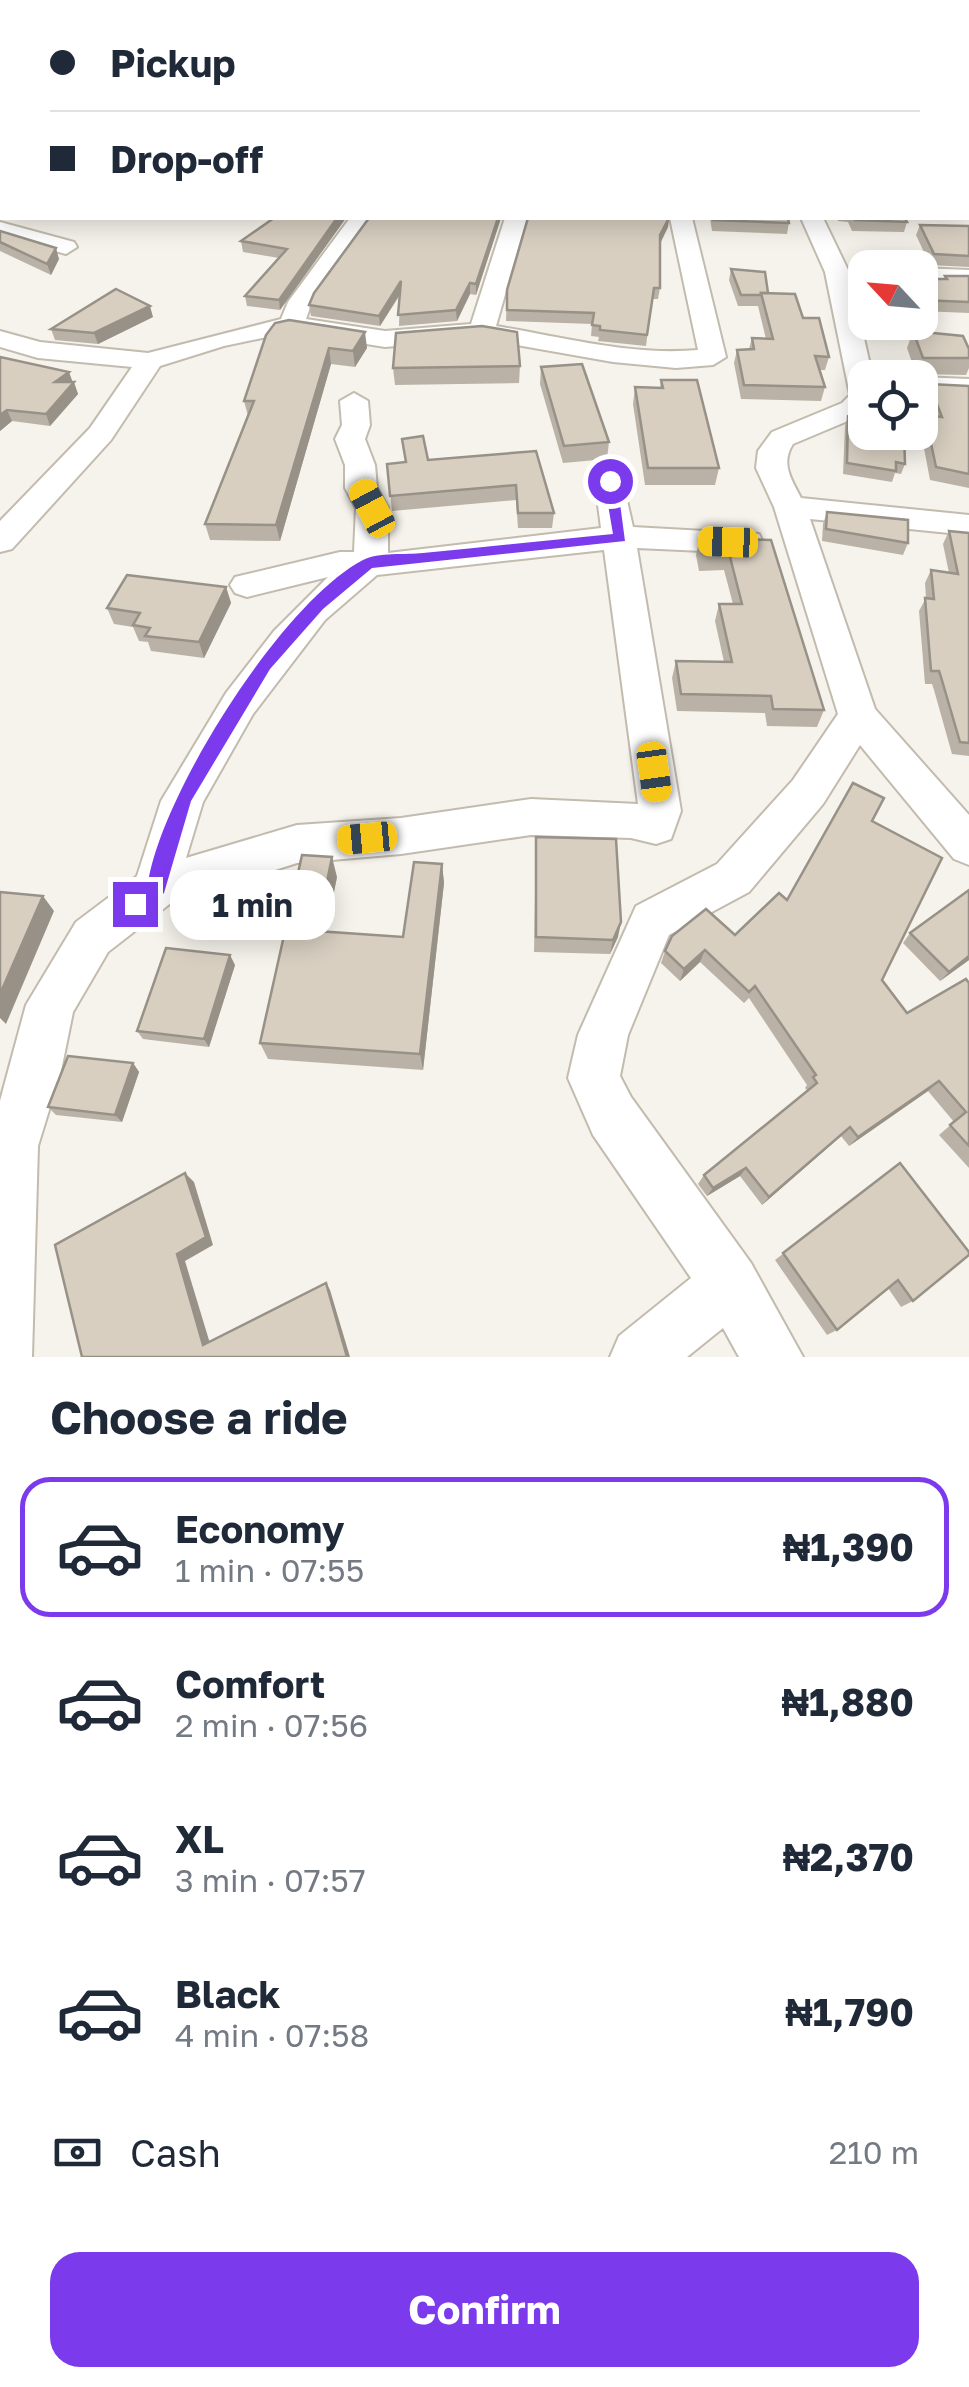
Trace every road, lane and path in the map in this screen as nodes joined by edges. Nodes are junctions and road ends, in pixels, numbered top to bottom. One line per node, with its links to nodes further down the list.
1 (360, 220): 10 (street)
2 (515, 220): 11 (street)
3 (681, 220): 11 (street)
4 (813, 220): 7 (street)
5 (0, 228): 6 (street)
6 (66, 247)
7 (848, 268)
8 (938, 276): 9 (street)
9 (969, 277)
10 (291, 324): 11 (street); 13 (street)
11 (482, 331)
12 (2, 343): 13 (street)
13 (149, 361): 22 (street)
14 (938, 386): 15 (street)
15 (969, 387)
16 (354, 400): 24 (street)
17 (848, 411): 19 (street)
18 (610, 481): 21 (street)
19 (790, 507): 20 (street); 23 (street)
20 (969, 526)
21 (620, 538): 23 (street); 24 (street); 28 (street)
22 (0, 542)
23 (800, 544): 26 (street)
24 (368, 564): 25 (street); 28 (street)
25 (247, 584)
26 (858, 716): 27 (street); 29 (street)
27 (969, 846)
28 (157, 887): 30 (street)
29 (730, 1284): 31 (street); 32 (street)
30 (2, 1357)
31 (640, 1357)
32 (773, 1357)

